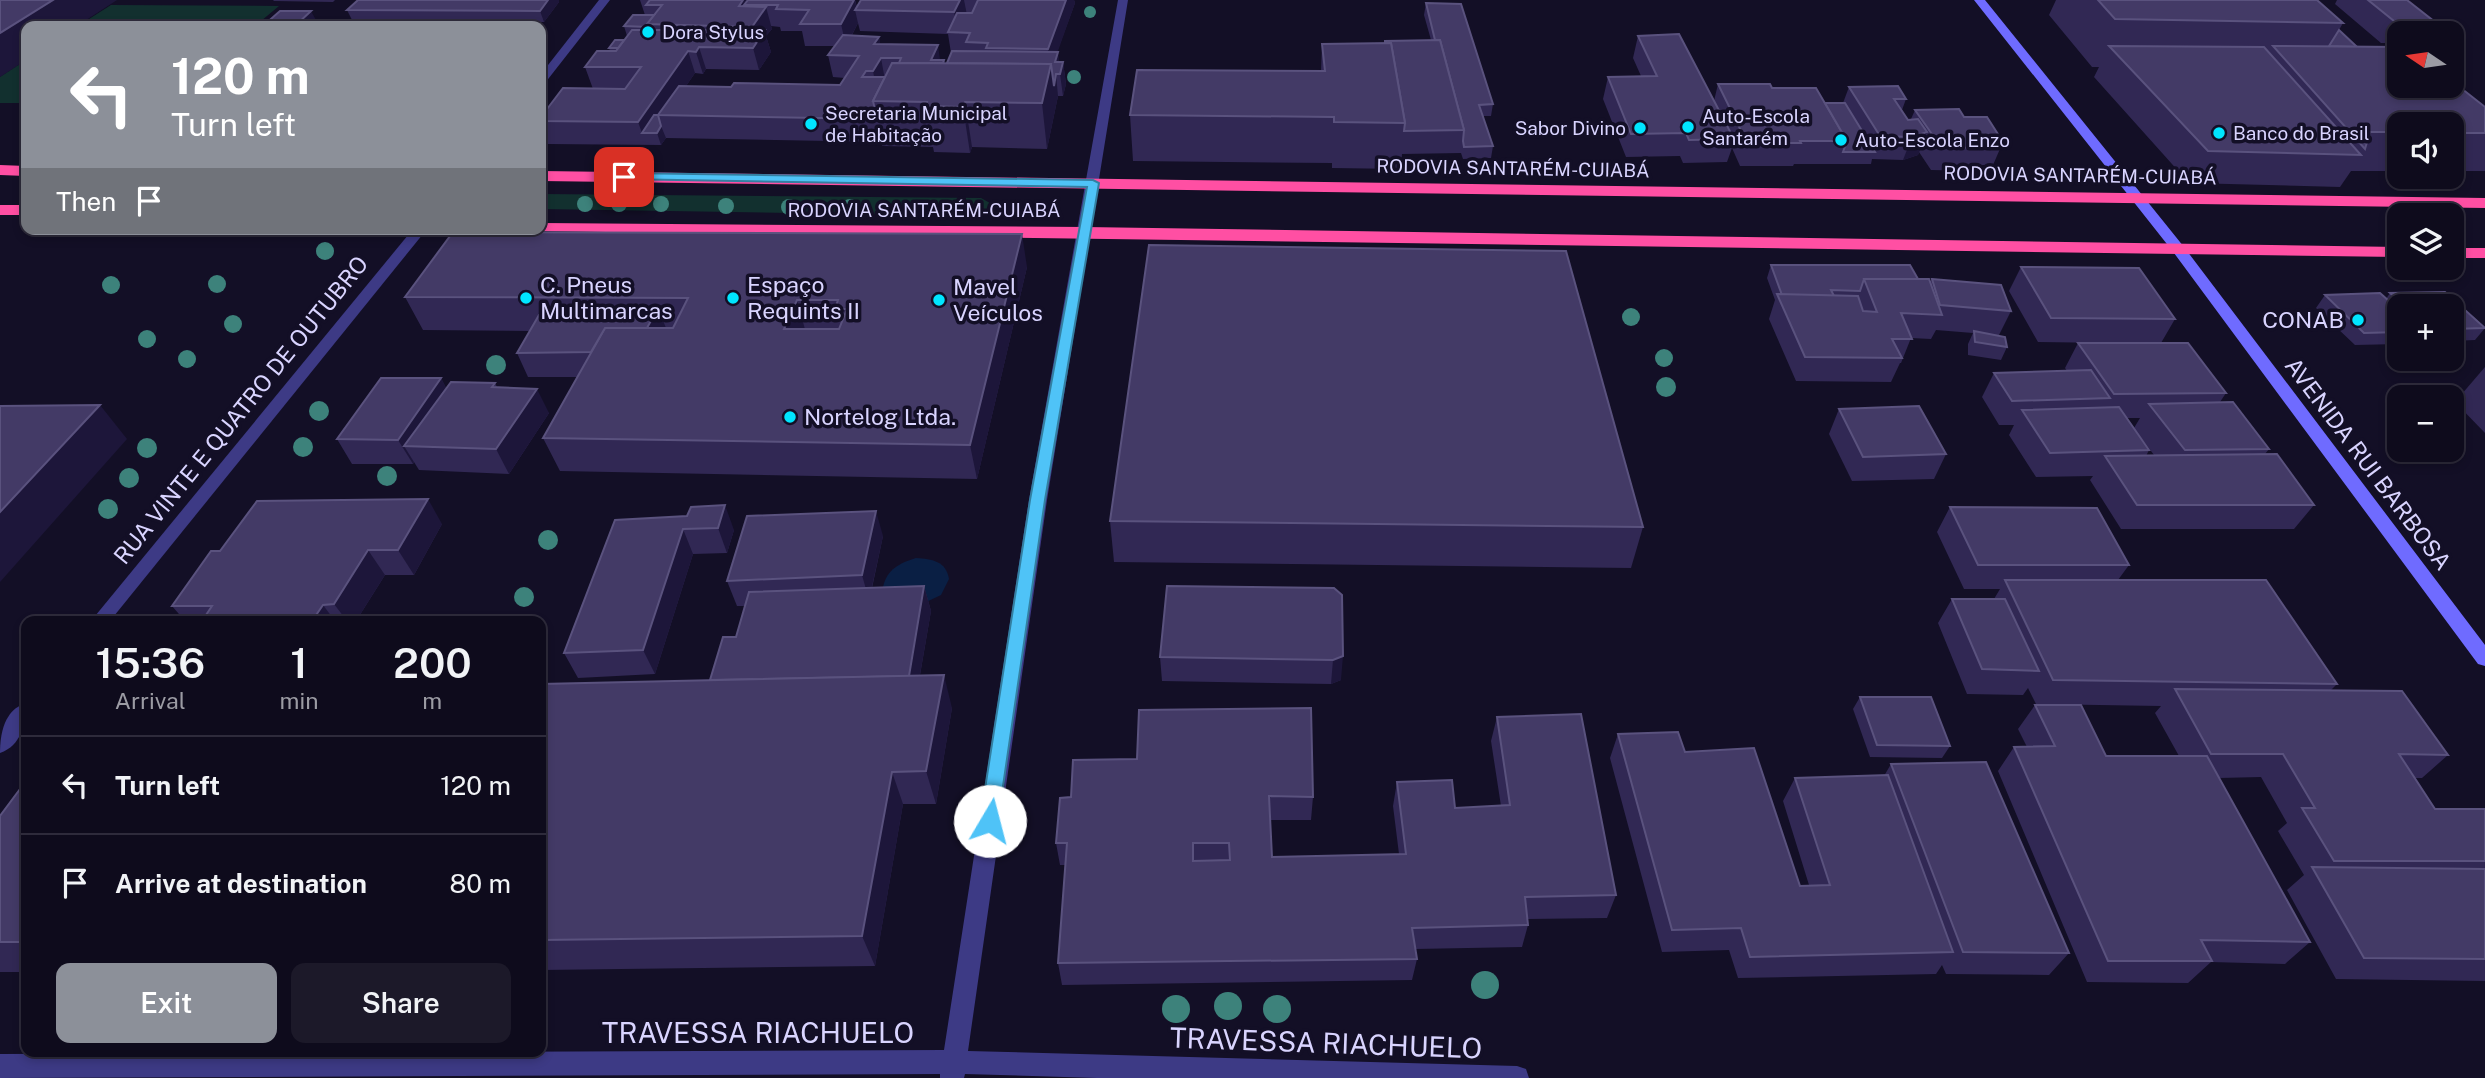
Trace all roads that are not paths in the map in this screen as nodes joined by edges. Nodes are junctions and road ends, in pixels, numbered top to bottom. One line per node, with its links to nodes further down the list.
1 (605, 0): 4 (street)
2 (1123, 0): 8 (street)
3 (1979, 0): 9 (main road, AVENIDA RUI BARBOSA)
4 (546, 75)
5 (0, 170): 6 (highway)
6 (21, 171)
7 (546, 176): 8 (highway, RODOVIA SANTARÉM-CUIABÁ)
8 (1093, 183): 9 (highway, RODOVIA SANTARÉM-CUIABÁ); 14 (street)
9 (2136, 197): 10 (highway, RODOVIA SANTARÉM-CUIABÁ); 16 (main road, AVENIDA RUI BARBOSA)
10 (2485, 204)
11 (0, 210): 12 (highway)
12 (21, 210)
13 (546, 228): 14 (highway, RODOVIA SANTARÉM-CUIABÁ)
14 (1085, 232): 16 (highway, RODOVIA SANTARÉM-CUIABÁ); 25 (street)
15 (415, 235): 20 (street, RUA VINTE E QUATRO DE OUTUBRO)
16 (2179, 250): 17 (highway, RODOVIA SANTARÉM-CUIABÁ); 21 (main road, AVENIDA RUI BARBOSA)
17 (2387, 252)
18 (2464, 253): 19 (highway)
19 (2485, 253)
20 (104, 616)
21 (2485, 659)
22 (21, 718): 23 (street)
23 (0, 745)
24 (0, 1066): 25 (street, TRAVESSA RIACHUELO)
25 (953, 1070): 26 (street, TRAVESSA RIACHUELO)
26 (1517, 1078)

